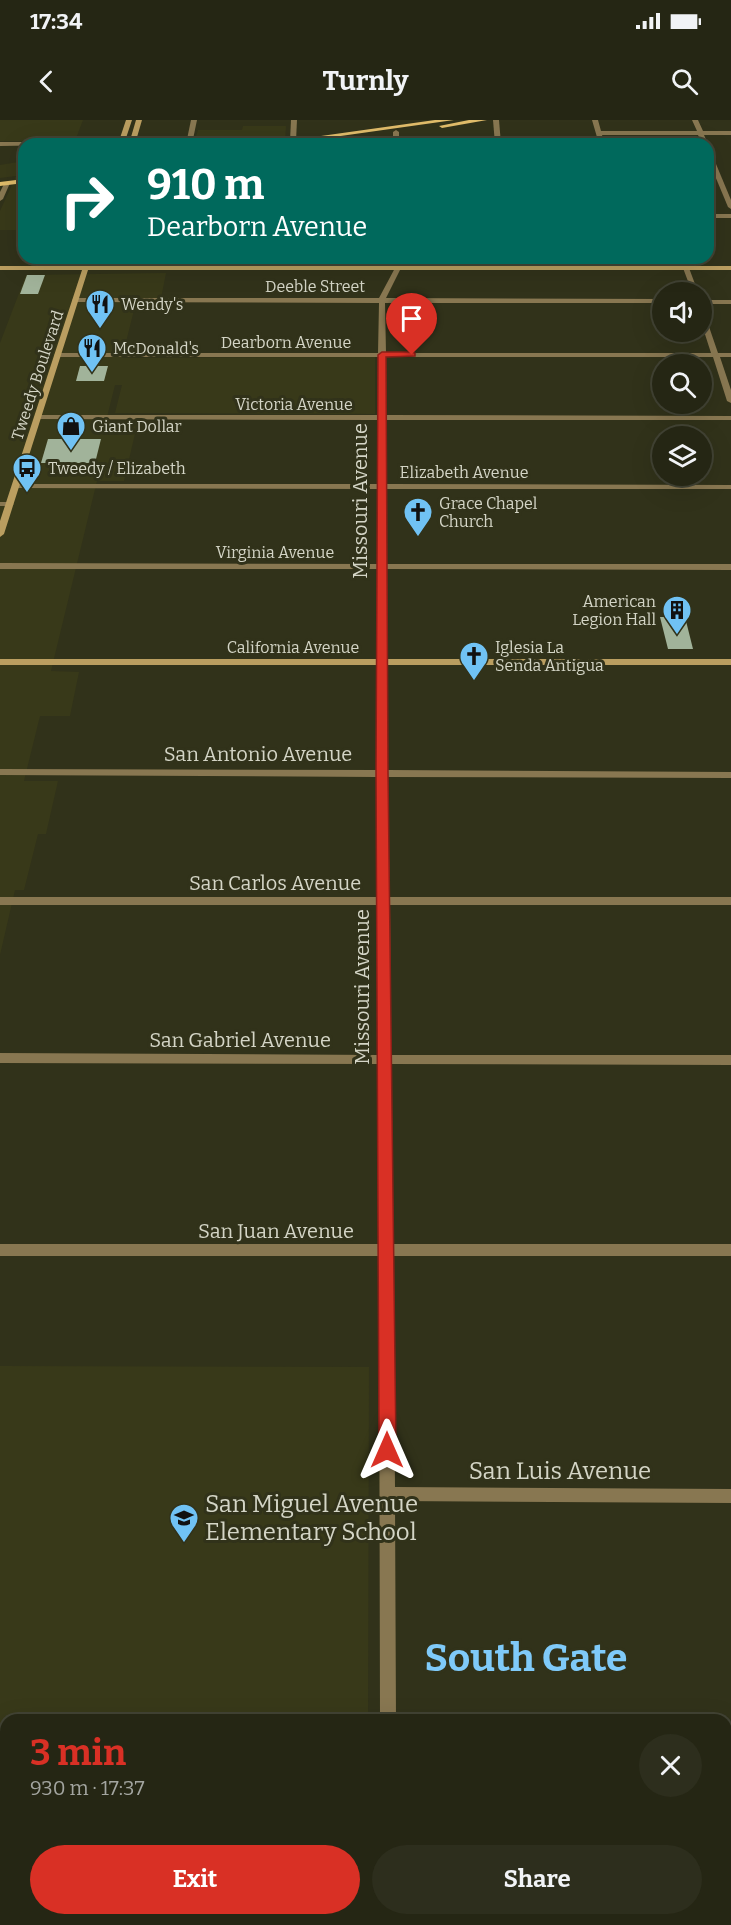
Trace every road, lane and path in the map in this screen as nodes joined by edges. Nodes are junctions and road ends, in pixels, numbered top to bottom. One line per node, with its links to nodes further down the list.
1 (129, 120): 14 (main road)
2 (139, 120): 15 (main road)
3 (194, 120): 16 (street)
4 (294, 120): 17 (street)
5 (451, 120): 10 (main road)
6 (484, 120): 10 (main road)
7 (496, 120): 20 (street)
8 (595, 120): 11 (street)
9 (695, 120): 12 (street)
10 (396, 126): 18 (main road); 19 (main road)
11 (598, 133): 12 (street); 21 (street)
12 (700, 133): 13 (street); 22 (street)
13 (731, 133)
14 (123, 138)
15 (134, 138)
16 (190, 138)
17 (293, 138)
18 (314, 138)
19 (333, 138)
20 (498, 138)
21 (600, 138)
22 (702, 138)
23 (0, 144): 24 (street)
24 (18, 144)
25 (714, 166): 30 (street)
26 (18, 178): 28 (main road)
27 (18, 181): 28 (main road)
28 (2, 182): 29 (street)
29 (0, 199)
30 (731, 207)
31 (714, 216): 32 (street)
32 (731, 216)
33 (87, 264): 38 (main road, Tweedy Boulevard)
34 (336, 264): 38 (main road)
35 (398, 264): 43 (street, Missouri Avenue)
36 (456, 264): 39 (main road)
37 (0, 268): 38 (main road)
38 (86, 268): 42 (main road, Tweedy Boulevard)
39 (686, 268): 40 (main road); 41 (street)
40 (731, 268)
41 (691, 282)
42 (75, 300): 43 (street, Deeble Street); 48 (main road, Tweedy Boulevard)
43 (382, 300): 44 (street, Deeble Street); 49 (street, Missouri Avenue)
44 (652, 301)
45 (712, 302): 46 (street)
46 (731, 302)
47 (711, 342): 50 (street)
48 (58, 355): 49 (street, Dearborn Avenue); 53 (main road, Tweedy Boulevard)
49 (382, 355): 50 (street, Dearborn Avenue); 54 (street, Missouri Avenue)
50 (716, 355): 51 (street, Dearborn Avenue); 52 (street)
51 (731, 355)
52 (731, 401)
53 (38, 417): 54 (street, Victoria Avenue); 56 (main road, Tweedy Boulevard)
54 (382, 417): 55 (street, Victoria Avenue); 58 (street, Missouri Avenue)
55 (731, 418)
56 (16, 486): 58 (street, Elizabeth Avenue); 60 (main road, Tweedy Boulevard)
57 (731, 487): 58 (street, Elizabeth Avenue)
58 (383, 488): 63 (street, Missouri Avenue)
59 (0, 504): 60 (street)
60 (10, 504): 61 (main road, Tweedy Boulevard)
61 (0, 534)
62 (0, 566): 63 (street, Virginia Avenue)
63 (383, 567): 64 (street, Virginia Avenue); 66 (street, Missouri Avenue)
64 (731, 567)
65 (0, 662): 66 (main road, California Avenue)
66 (383, 662): 67 (main road, California Avenue); 69 (street, Missouri Avenue)
67 (731, 662)
68 (0, 772): 69 (street, San Antonio Avenue)
69 (382, 772): 70 (street, San Antonio Avenue); 71 (street, Missouri Avenue)
70 (731, 775)
71 (384, 900): 72 (street, San Carlos Avenue); 73 (street, San Carlos Avenue); 75 (street, Missouri Avenue)
72 (0, 901)
73 (731, 901)
74 (0, 1058): 75 (street, San Gabriel Avenue)
75 (385, 1060): 76 (street, San Gabriel Avenue); 78 (street, Missouri Avenue)
76 (731, 1060)
77 (0, 1250): 78 (street, San Juan Avenue)
78 (385, 1250): 79 (street, San Juan Avenue); 80 (street, Missouri Avenue)
79 (731, 1251)
80 (388, 1494): 81 (street, San Luis Avenue); 82 (street, Missouri Avenue)
81 (731, 1496)
82 (388, 1714)

